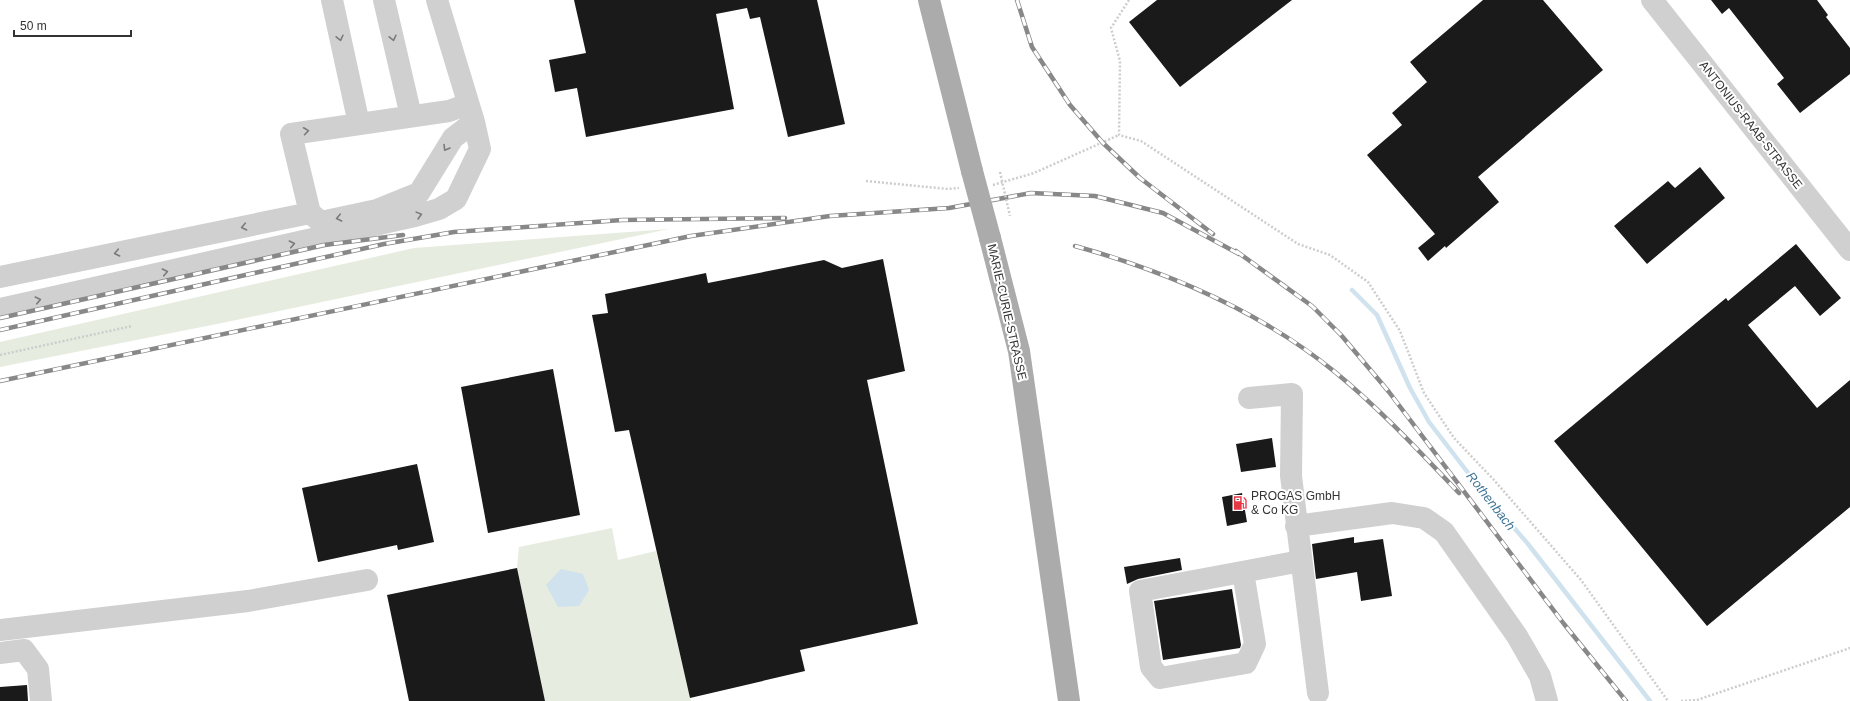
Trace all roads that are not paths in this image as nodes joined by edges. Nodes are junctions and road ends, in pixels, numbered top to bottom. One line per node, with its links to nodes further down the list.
1 (332, 0): 8 (street, one-way to 8)
2 (384, 0): 7 (street, one-way to 7)
3 (436, 0): 6 (street)
4 (929, 0): 21 (main road, MARIE-CURIE-STRASSE, bridge)
5 (1652, 0): 10 (street, ANTONIUS-RAAB-STRASSE)
6 (471, 113): 7 (street); 9 (street, one-way to 9); 12 (street, one-way to 6)
7 (411, 116): 8 (street)
8 (359, 124): 9 (street, one-way to 8)
9 (310, 213): 11 (street, one-way to 11)
10 (1850, 250)
11 (0, 277)
12 (0, 309)
13 (1248, 398): 14 (street)
14 (1296, 526): 15 (street); 23 (street)
15 (1301, 561): 16 (street); 20 (street)
16 (1243, 572): 16 (street)
17 (367, 580): 18 (street)
18 (0, 630)
19 (0, 653): 22 (street)
20 (1318, 692)
21 (1067, 698)
22 (41, 701)
23 (1547, 701)

